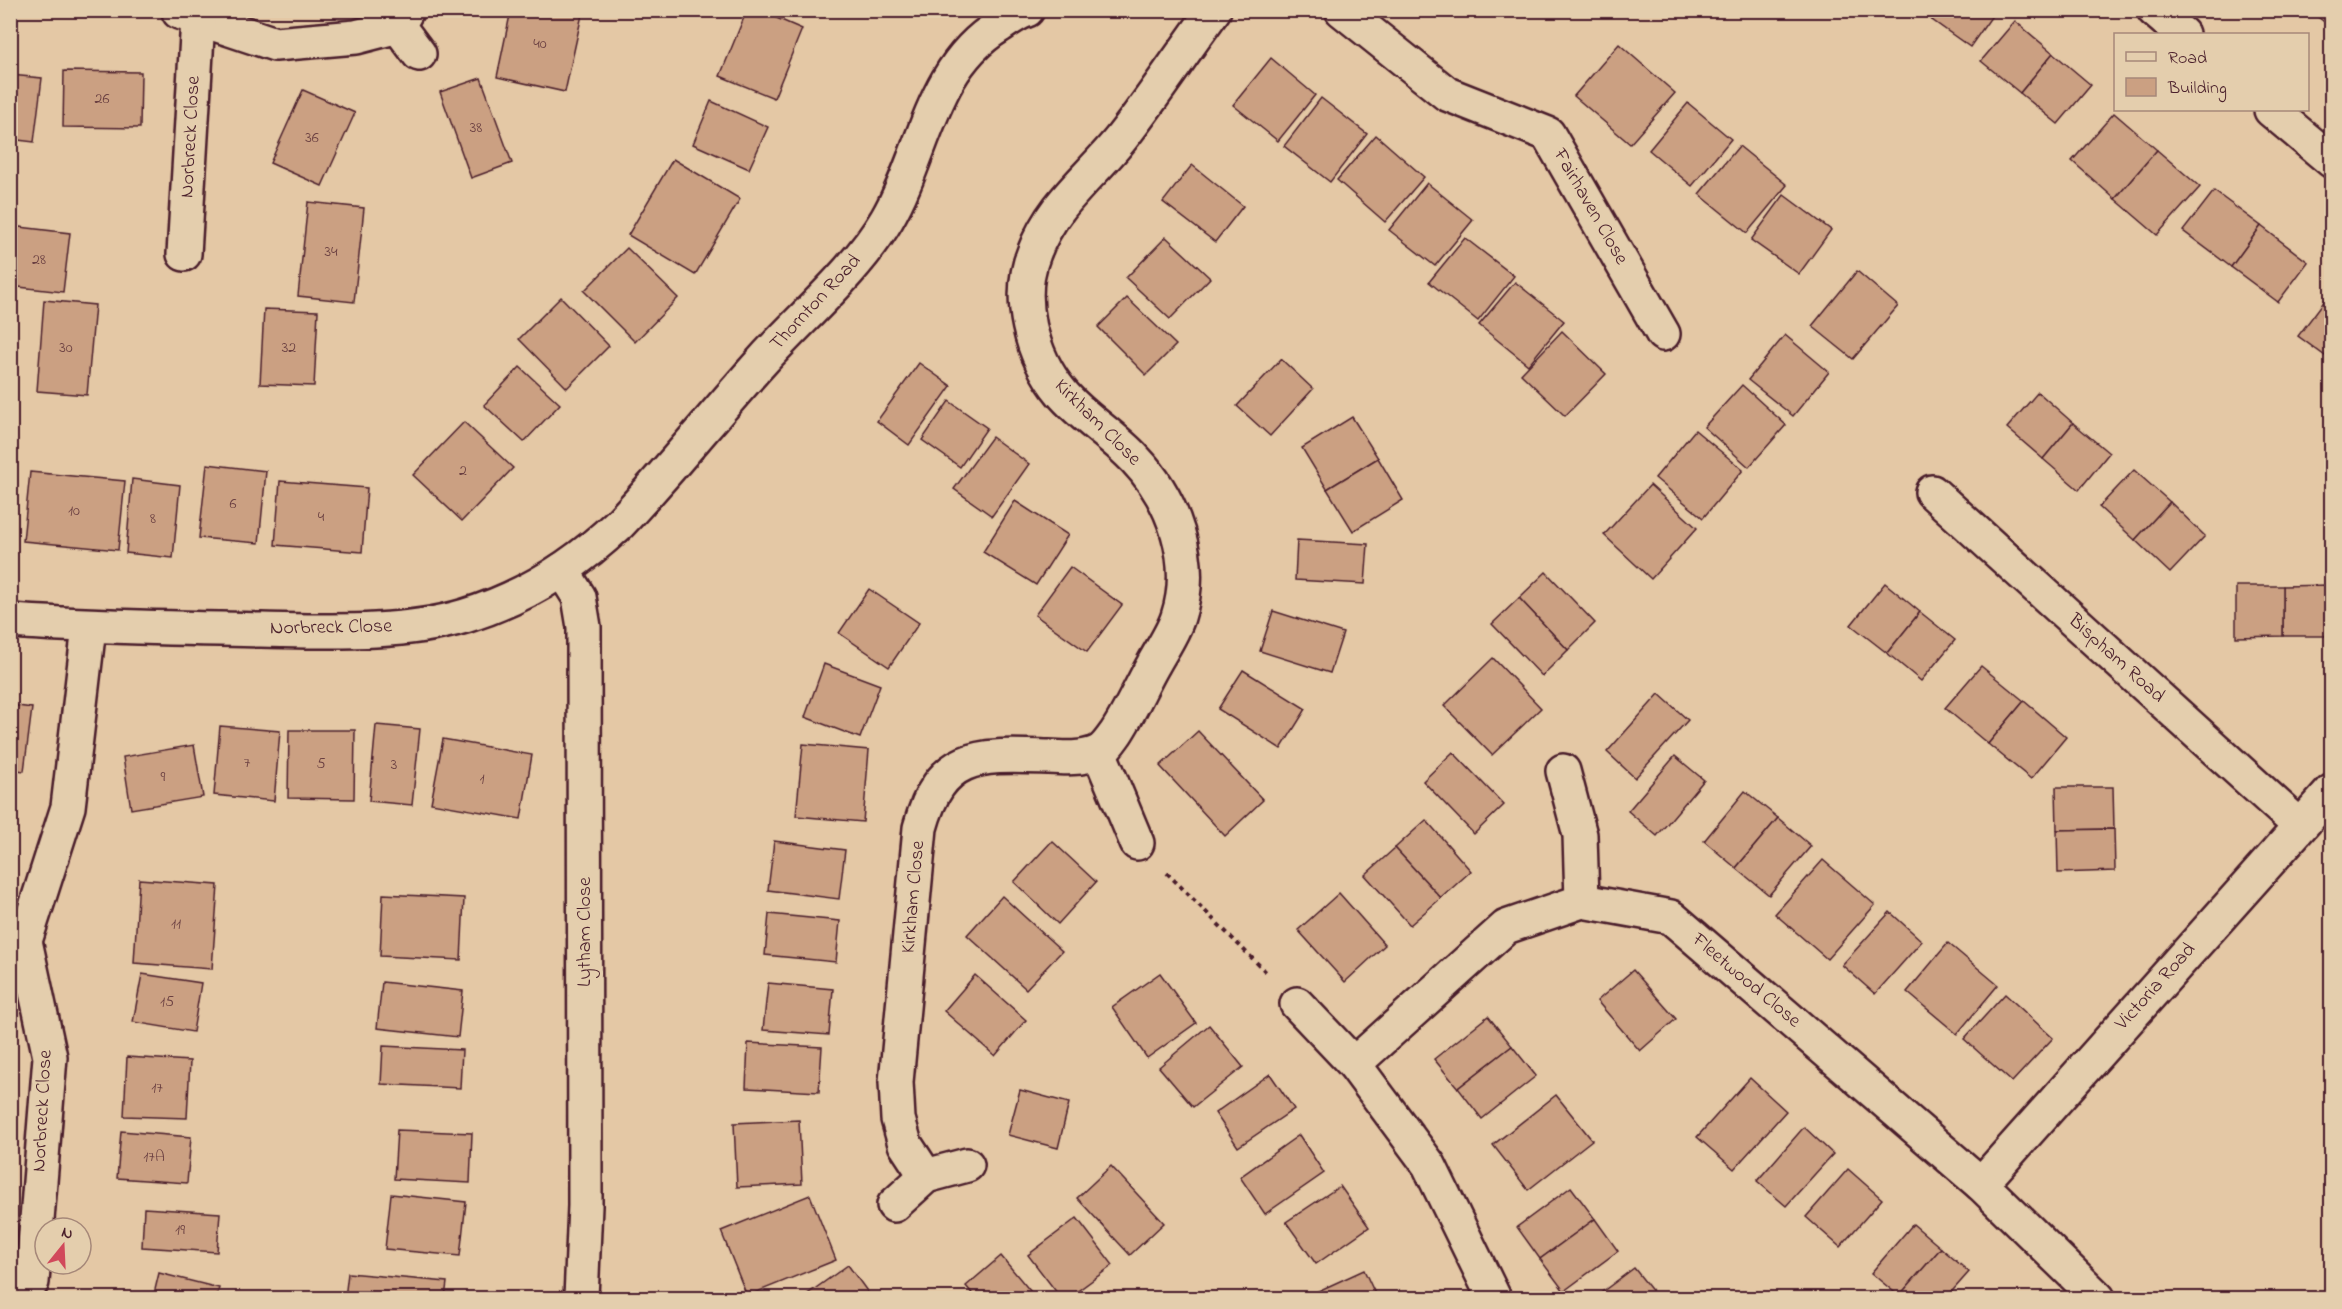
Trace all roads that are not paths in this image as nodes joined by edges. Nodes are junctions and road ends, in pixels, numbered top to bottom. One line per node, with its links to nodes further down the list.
1 (1027, 10): 14 (street, Thornton Road)
2 (1342, 10): 12 (street, Fairhaven Close)
3 (2154, 10): 7 (street)
4 (1201, 13): 17 (street, Kirkham Close)
5 (187, 15): 6 (street, Norbreck Close); 11 (street, Norbreck Close)
6 (403, 18): 8 (street, Norbreck Close)
7 (2181, 33)
8 (419, 54)
9 (2272, 111): 10 (street)
10 (2331, 161)
11 (184, 254)
12 (1663, 334)
13 (1932, 492): 20 (street, Bispham Road)
14 (562, 570): 16 (street, Norbreck Close); 30 (street, Lytham Close)
15 (10, 621): 16 (street, Norbreck Close)
16 (89, 627): 29 (street, Norbreck Close)
17 (1100, 752): 21 (street); 26 (street, Kirkham Close)
18 (1563, 771): 22 (street)
19 (2331, 791): 20 (street, Victoria Road)
20 (2300, 825): 27 (street, Victoria Road)
21 (1137, 843)
22 (1582, 901): 24 (street, Fleetwood Close); 27 (street, Fleetwood Close)
23 (1297, 1004): 24 (street)
24 (1354, 1064): 31 (street)
25 (967, 1165): 26 (street)
26 (926, 1176): 28 (street)
27 (1981, 1184): 32 (street, Fleetwood Close)
28 (894, 1205)
29 (32, 1282)
30 (581, 1299)
31 (1494, 1299)
32 (2098, 1299)

